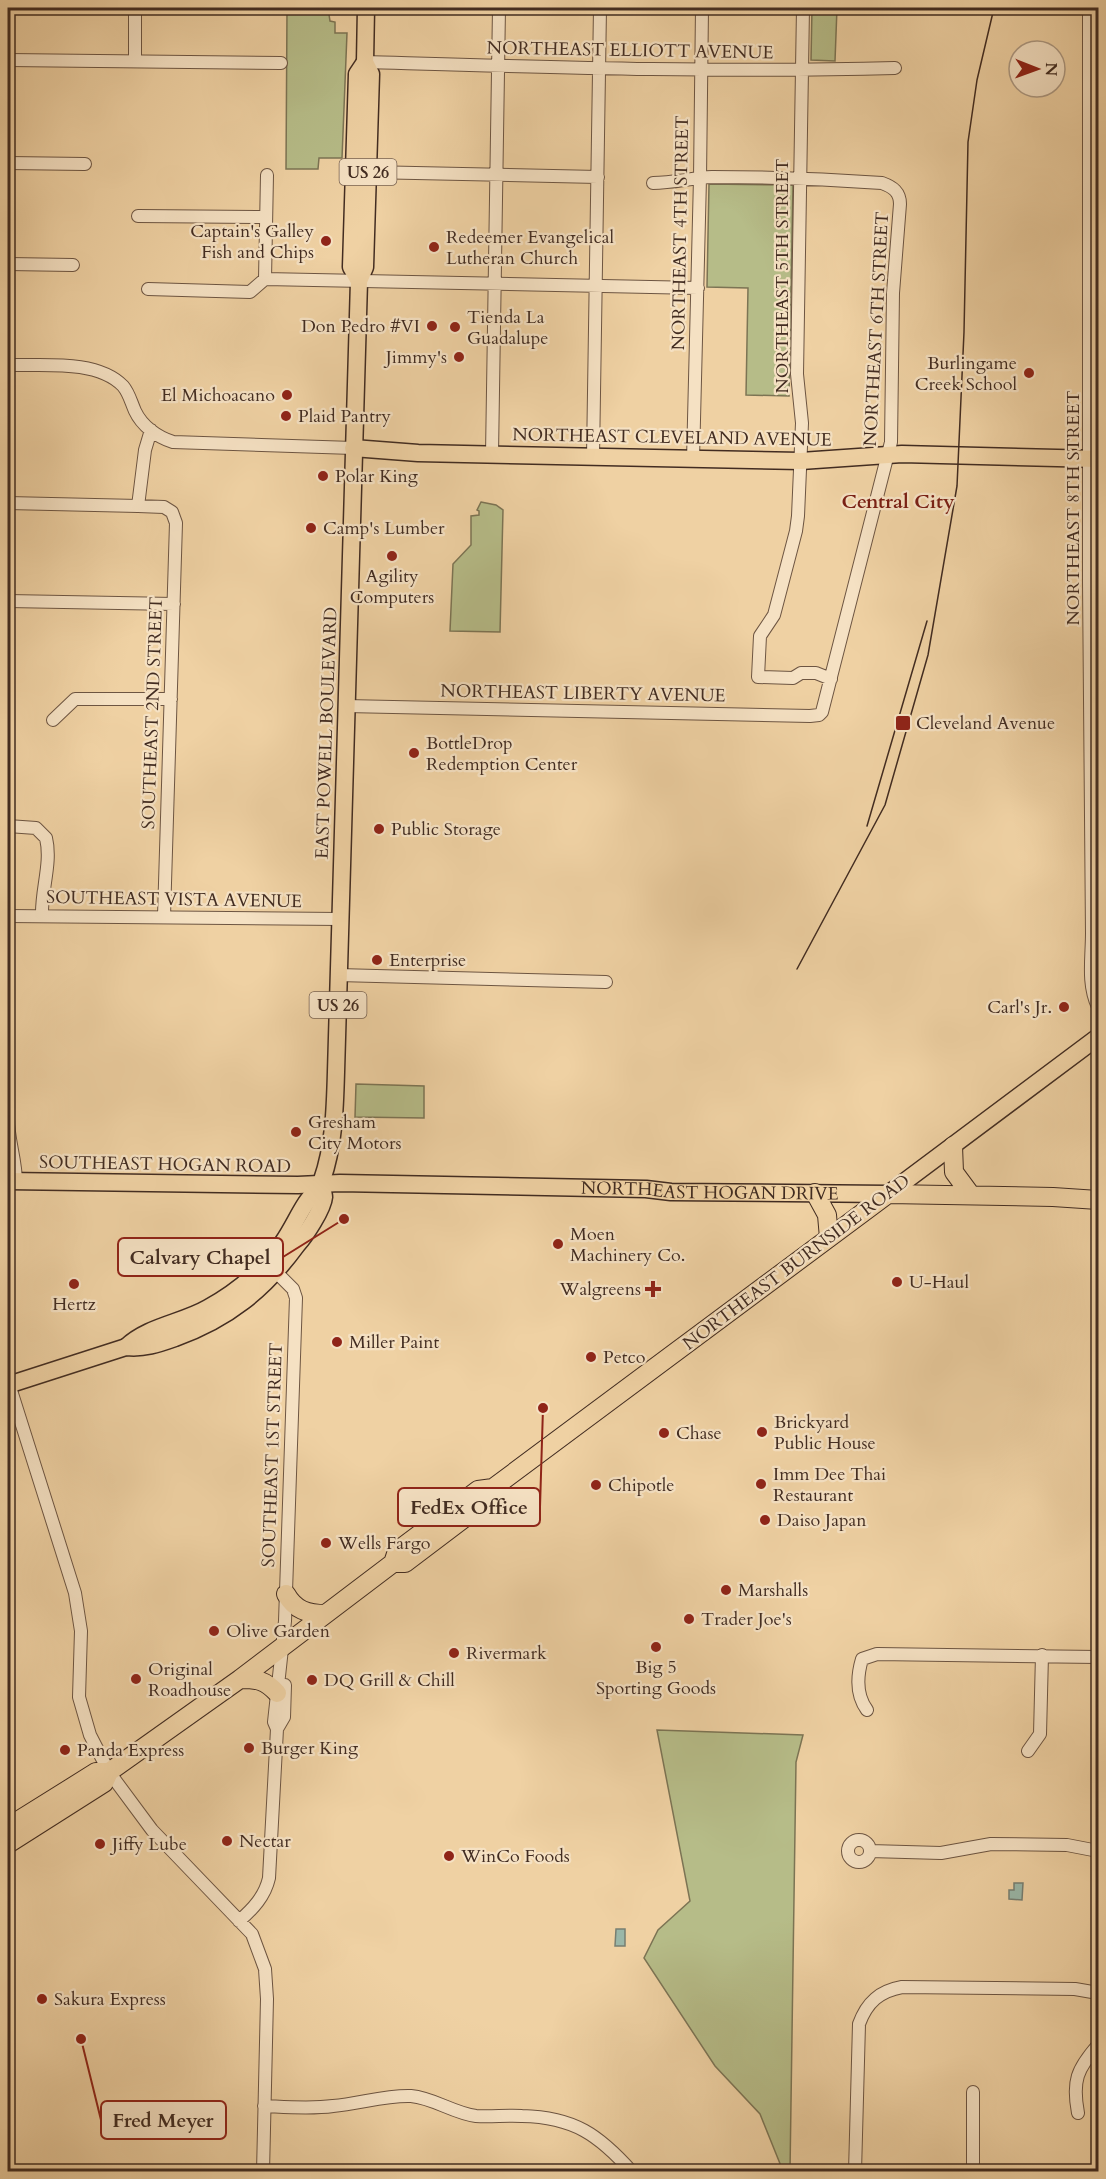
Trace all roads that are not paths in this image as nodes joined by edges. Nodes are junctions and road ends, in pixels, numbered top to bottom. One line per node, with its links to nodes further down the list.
1 (135, 8): 9 (street)
2 (366, 8): 10 (main road, EAST POWELL BOULEVARD / US 26)
3 (499, 8): 12 (street)
4 (600, 8): 14 (street)
5 (702, 8): 15 (street, NORTHEAST 4TH STREET)
6 (803, 8): 16 (street, NORTHEAST 5TH STREET)
7 (1089, 8): 27 (street, NORTHEAST 8TH STREET)
8 (8, 60): 9 (street)
9 (135, 60): 11 (street)
10 (365, 62): 12 (street, NORTHEAST ELLIOTT AVENUE); 17 (main road, EAST POWELL BOULEVARD / US 26); 20 (main road, EAST POWELL BOULEVARD / US 26)
11 (281, 63)
12 (498, 66): 14 (street, NORTHEAST ELLIOTT AVENUE); 21 (street)
13 (895, 68): 16 (street, NORTHEAST ELLIOTT AVENUE)
14 (599, 69): 15 (street, NORTHEAST ELLIOTT AVENUE); 23 (street)
15 (701, 69): 16 (street, NORTHEAST ELLIOTT AVENUE); 24 (street, NORTHEAST 4TH STREET)
16 (802, 71): 25 (street, NORTHEAST 5TH STREET)
17 (356, 122): 20 (main road); 33 (main road, EAST POWELL BOULEVARD / US 26)
18 (8, 163): 19 (street)
19 (85, 164)
20 (368, 172): 21 (street); 33 (main road, EAST POWELL BOULEVARD / US 26)
21 (497, 174): 23 (street); 34 (street)
22 (267, 176): 29 (street)
23 (598, 177): 35 (street)
24 (700, 178): 25 (street); 26 (street); 36 (street, NORTHEAST 4TH STREET)
25 (800, 178): 42 (street, NORTHEAST 6TH STREET); 46 (street, NORTHEAST 5TH STREET)
26 (653, 183)
27 (1094, 192): 44 (street, NORTHEAST 8TH STREET)
28 (138, 216): 29 (street)
29 (266, 217): 32 (street)
30 (8, 264): 31 (street)
31 (73, 265)
32 (265, 279): 33 (street); 37 (street)
33 (359, 281): 34 (street); 40 (main road, EAST POWELL BOULEVARD / US 26)
34 (494, 284): 35 (street); 41 (street)
35 (596, 286): 36 (street); 43 (street)
36 (698, 288): 45 (street, NORTHEAST 4TH STREET)
37 (148, 289)
38 (8, 365): 39 (street)
39 (151, 430): 40 (street); 48 (street)
40 (353, 448): 41 (main road, NORTHEAST CLEVELAND AVENUE); 53 (main road, EAST POWELL BOULEVARD / US 26)
41 (492, 454): 43 (main road, NORTHEAST CLEVELAND AVENUE)
42 (888, 454): 44 (main road, NORTHEAST CLEVELAND AVENUE); 46 (main road, NORTHEAST CLEVELAND AVENUE); 51 (street, NORTHEAST 6TH STREET)
43 (592, 457): 45 (main road, NORTHEAST CLEVELAND AVENUE)
44 (1094, 459): 63 (street, NORTHEAST 8TH STREET)
45 (693, 460): 46 (main road, NORTHEAST CLEVELAND AVENUE)
46 (801, 461): 51 (street, NORTHEAST 5TH STREET)
47 (8, 503): 48 (street)
48 (138, 506): 50 (street, SOUTHEAST 2ND STREET)
49 (8, 600): 50 (street)
50 (174, 604): 52 (street, SOUTHEAST 2ND STREET)
51 (831, 679): 54 (street, NORTHEAST 6TH STREET)
52 (171, 699): 55 (street); 59 (street, SOUTHEAST 2ND STREET)
53 (346, 706): 54 (street, NORTHEAST LIBERTY AVENUE); 60 (main road, EAST POWELL BOULEVARD / US 26)
54 (819, 715)
55 (53, 720)
56 (8, 826): 58 (street)
57 (8, 916): 58 (street, SOUTHEAST VISTA AVENUE)
58 (42, 916): 59 (street, SOUTHEAST VISTA AVENUE)
59 (164, 916): 60 (street, SOUTHEAST VISTA AVENUE)
60 (340, 920): 61 (main road, EAST POWELL BOULEVARD / US 26)
61 (338, 975): 62 (street); 68 (main road, EAST POWELL BOULEVARD / US 26)
62 (606, 982)
63 (1098, 1007)
64 (1098, 1037): 66 (main road, NORTHEAST BURNSIDE ROAD)
65 (8, 1119): 67 (street)
66 (953, 1146): 70 (main road, NORTHEAST BURNSIDE ROAD); 71 (highway)
67 (12, 1181): 68 (main road, SOUTHEAST HOGAN ROAD)
68 (321, 1184): 69 (main road, NORTHEAST HOGAN DRIVE); 74 (main road, EAST POWELL BOULEVARD / US 26); 75 (main road, EAST POWELL BOULEVARD / US 26)
69 (815, 1193): 70 (main road, NORTHEAST HOGAN DRIVE); 73 (highway)
70 (888, 1194): 71 (highway, NORTHEAST HOGAN DRIVE); 73 (highway, NORTHEAST BURNSIDE ROAD)
71 (971, 1196): 72 (highway, NORTHEAST HOGAN DRIVE)
72 (1098, 1200)
73 (829, 1238): 77 (highway, NORTHEAST BURNSIDE ROAD)
74 (277, 1273): 75 (main road, EAST POWELL BOULEVARD / US 26); 81 (street, SOUTHEAST 1ST STREET)
75 (234, 1300): 76 (main road, EAST POWELL BOULEVARD / US 26)
76 (8, 1385): 91 (street)
77 (493, 1488): 78 (highway, NORTHEAST BURNSIDE ROAD); 79 (highway, NORTHEAST BURNSIDE ROAD)
78 (459, 1504): 79 (highway); 80 (highway, NORTHEAST BURNSIDE ROAD)
79 (421, 1551): 80 (highway, NORTHEAST BURNSIDE ROAD)
80 (393, 1563): 82 (highway, NORTHEAST BURNSIDE ROAD)
81 (286, 1594): 82 (highway); 83 (street, SOUTHEAST 1ST STREET)
82 (326, 1614): 83 (highway, NORTHEAST BURNSIDE ROAD)
83 (283, 1646): 86 (highway, NORTHEAST BURNSIDE ROAD); 87 (street, SOUTHEAST 1ST STREET); 89 (street, SOUTHEAST 1ST STREET)
84 (1042, 1655): 85 (street); 88 (street); 90 (street)
85 (1098, 1657)
86 (240, 1679): 87 (highway); 91 (highway, NORTHEAST BURNSIDE ROAD)
87 (277, 1694): 89 (street, SOUTHEAST 1ST STREET)
88 (867, 1710)
89 (277, 1729): 96 (street, SOUTHEAST 1ST STREET)
90 (1028, 1751)
91 (109, 1772): 92 (highway); 93 (highway); 96 (street)
92 (8, 1827)
93 (8, 1844)
94 (870, 1851): 95 (street)
95 (1098, 1851)
96 (239, 1920): 100 (street)
97 (1098, 1993): 104 (street)
98 (1098, 2045): 101 (street)
99 (974, 2092): 105 (street)
100 (264, 2106): 102 (street); 103 (street)
101 (1078, 2113)
102 (263, 2172)
103 (633, 2172)
104 (855, 2172)
105 (973, 2172)

